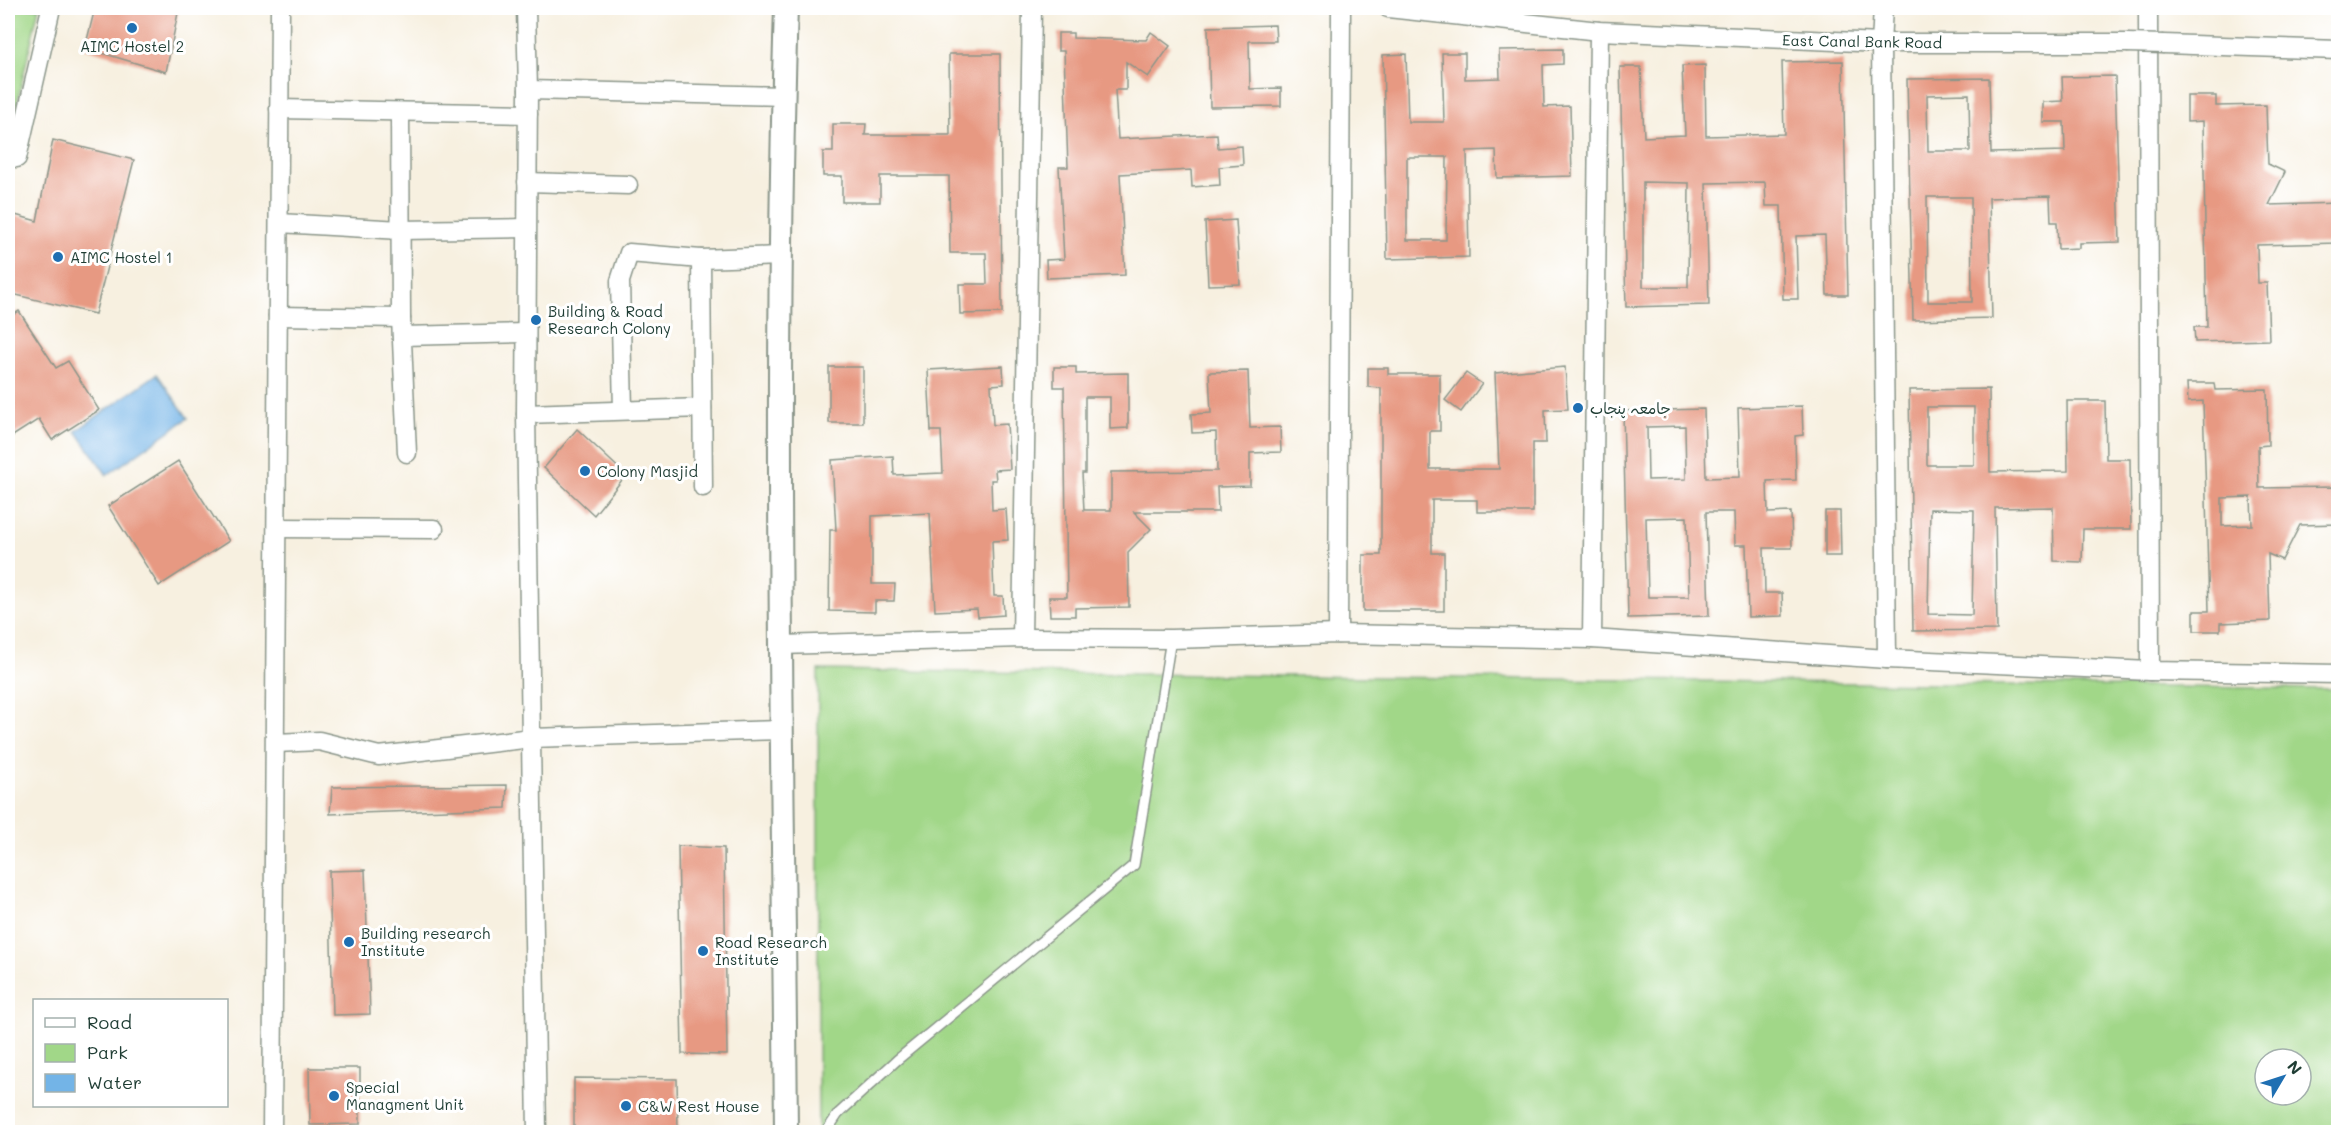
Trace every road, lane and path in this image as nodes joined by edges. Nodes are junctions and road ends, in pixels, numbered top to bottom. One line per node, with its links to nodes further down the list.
1 (51, 8): 18 (street)
2 (280, 8): 15 (street)
3 (526, 8): 13 (street)
4 (786, 8): 14 (street)
5 (1032, 8): 37 (street)
6 (1341, 8): 36 (street)
7 (1388, 8): 10 (street, East Canal Bank Road)
8 (1883, 8): 11 (street)
9 (2148, 8): 42 (street)
10 (1599, 31): 11 (street, East Canal Bank Road); 39 (street)
11 (1881, 43): 12 (street, East Canal Bank Road, bridge); 41 (street)
12 (2338, 50)
13 (528, 90): 14 (street); 17 (street)
14 (784, 96): 24 (street)
15 (279, 109): 16 (street); 21 (street)
16 (400, 112): 17 (street); 23 (street)
17 (528, 114): 19 (street)
18 (8, 156)
19 (527, 182): 20 (street); 22 (street)
20 (628, 185)
21 (279, 223): 23 (street); 26 (street)
22 (526, 228): 23 (street); 28 (street)
23 (401, 230): 27 (street)
24 (781, 256): 25 (street); 40 (street)
25 (700, 259): 29 (street); 30 (street)
26 (278, 316): 27 (street); 34 (street)
27 (402, 327): 28 (street); 32 (street)
28 (526, 333): 31 (street)
29 (702, 408): 30 (street); 33 (street)
30 (623, 411): 31 (street)
31 (526, 414): 45 (street)
32 (406, 453)
33 (703, 487)
34 (277, 528): 35 (street); 46 (street)
35 (434, 529)
36 (1338, 634): 38 (street); 39 (street)
37 (1022, 638): 38 (street); 40 (street)
38 (1171, 639): 52 (lane)
39 (1592, 639): 41 (street)
40 (781, 645): 44 (street)
41 (1887, 659): 42 (street)
42 (2150, 671): 43 (street)
43 (2338, 675)
44 (782, 730): 45 (street); 51 (street)
45 (532, 738): 46 (street); 50 (street)
46 (276, 743): 49 (street)
47 (149, 1131): 48 (lane)
48 (130, 1132)
49 (272, 1132)
50 (537, 1132)
51 (786, 1132)
52 (826, 1132)

